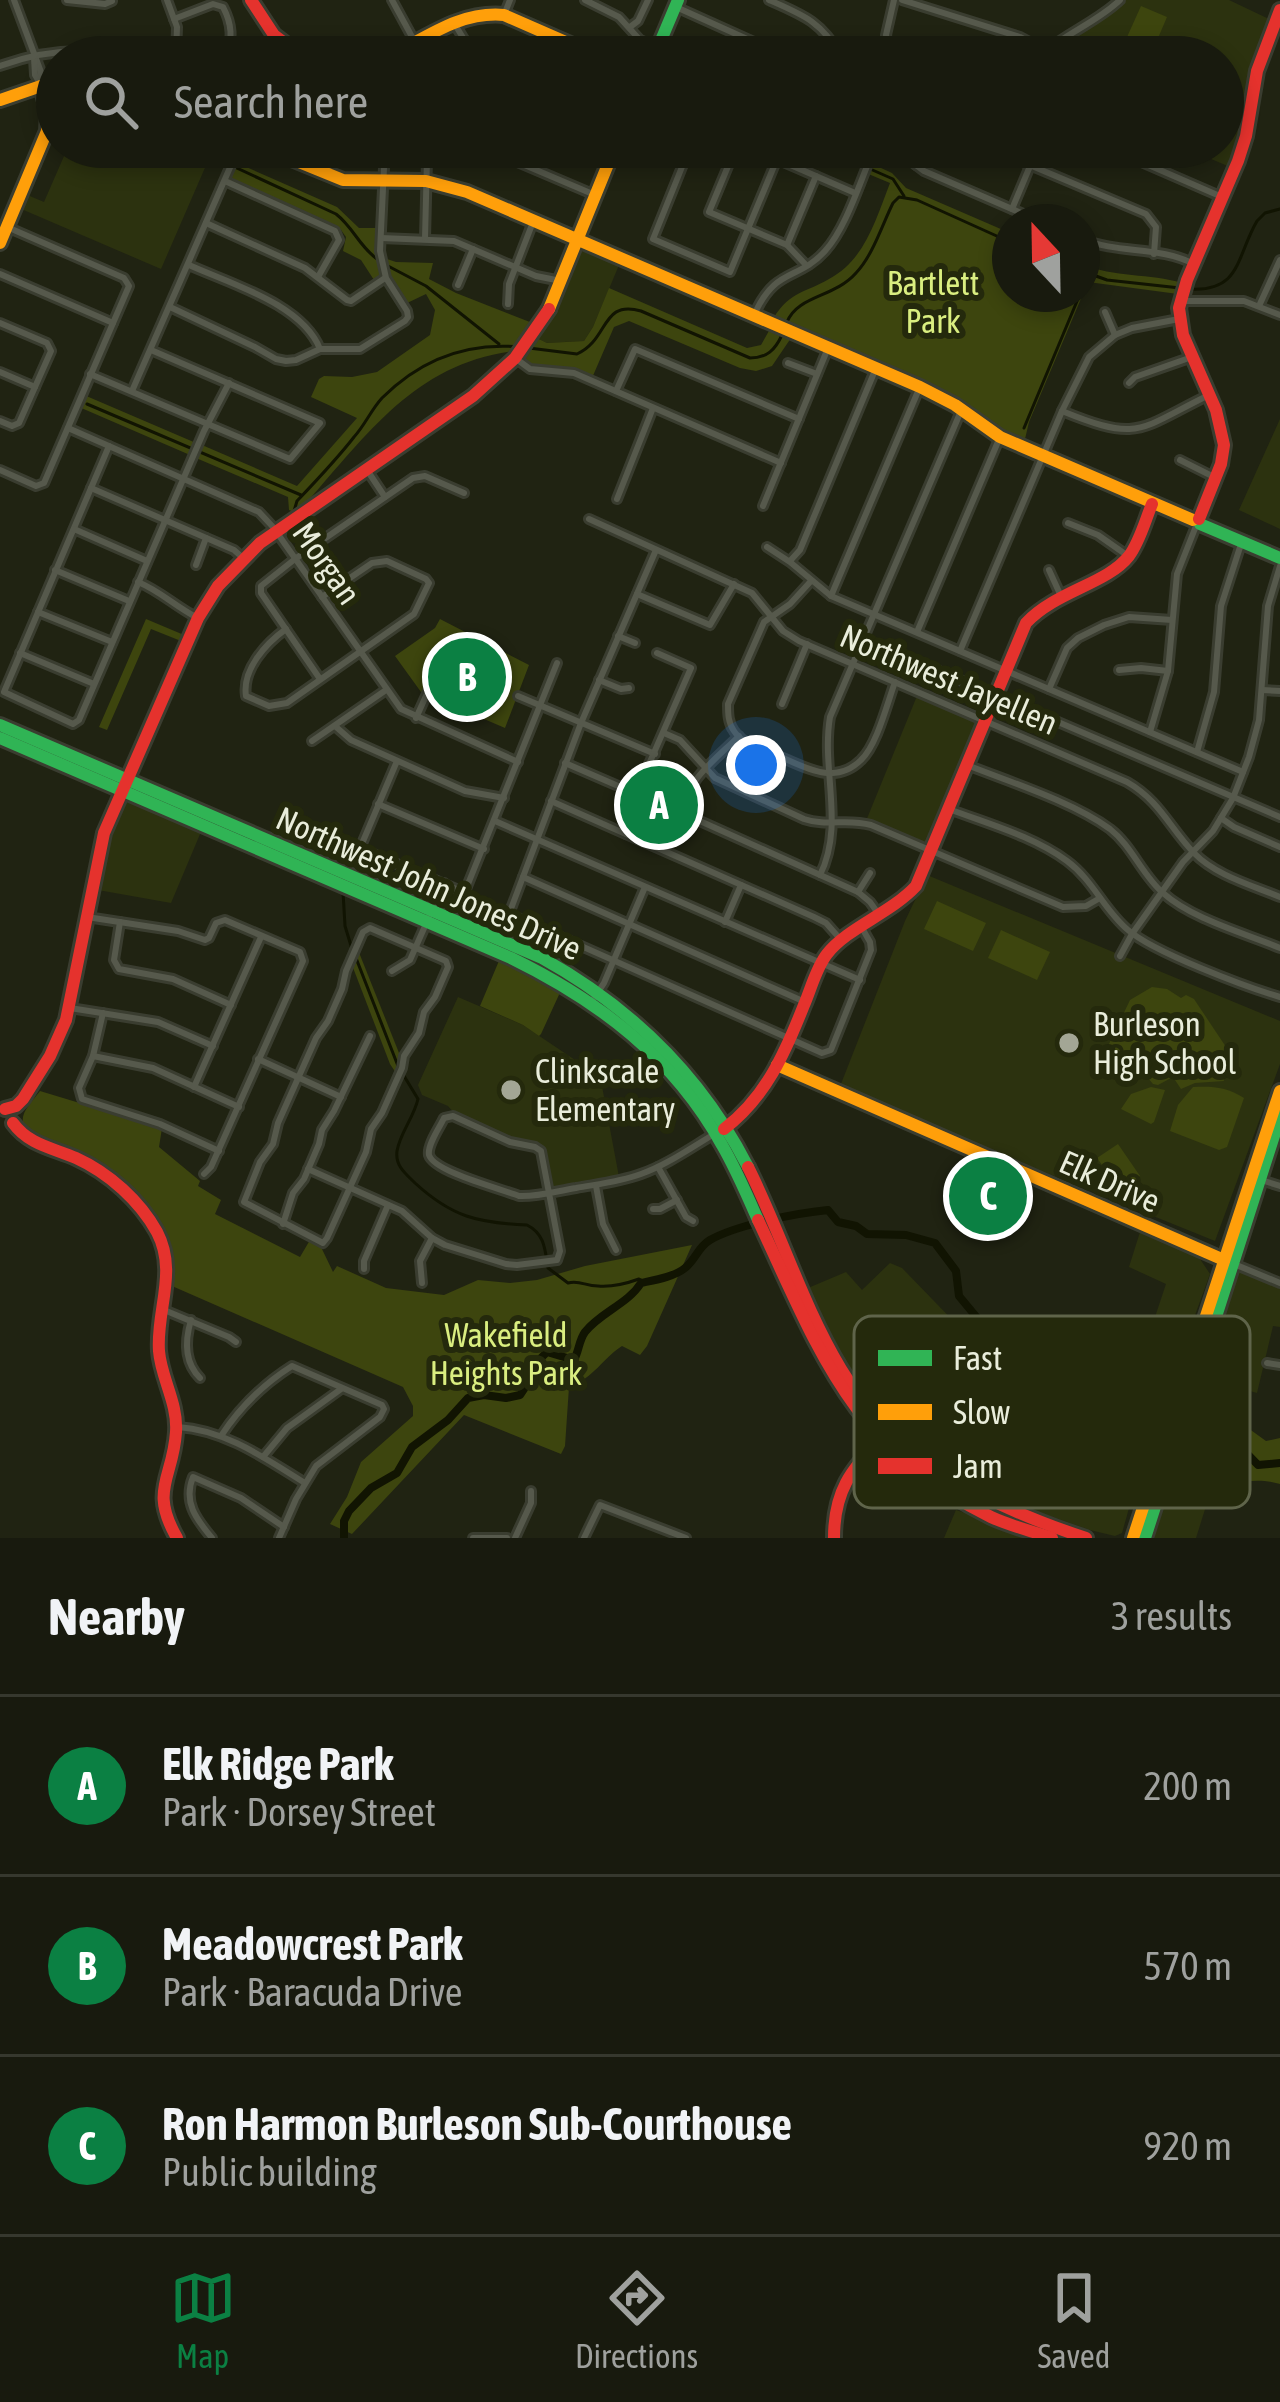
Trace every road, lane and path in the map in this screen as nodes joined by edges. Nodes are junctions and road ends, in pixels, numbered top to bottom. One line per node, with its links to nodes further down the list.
1 (14, 0): 34 (street)
2 (68, 0): 12 (street)
3 (167, 0): 17 (street)
4 (251, 0): 22 (street)
5 (392, 0): 23 (street)
6 (510, 0): 16 (street)
7 (585, 0): 13 (street)
8 (648, 0): 19 (street)
9 (770, 0): 30 (street)
10 (898, 0): 31 (street); 32 (street)
11 (1120, 0): 33 (street)
12 (112, 1)
13 (602, 3): 19 (street)
14 (677, 3): 28 (street); 29 (street)
15 (1280, 10): 39 (street)
16 (504, 15): 18 (street); 26 (street)
17 (174, 19): 20 (street); 21 (street)
18 (454, 22): 24 (street); 25 (street)
19 (630, 27): 27 (street)
20 (178, 36)
21 (232, 36)
22 (274, 36)
23 (411, 36)
24 (429, 36)
25 (462, 36)
26 (552, 36)
27 (637, 36)
28 (663, 36)
29 (744, 36)
30 (830, 36)
31 (886, 36)
32 (1017, 36)
33 (1065, 36)
34 (34, 55): 35 (street); 36 (street)
35 (36, 60)
36 (0, 66)
37 (36, 88): 38 (street)
38 (0, 100)
39 (1244, 141)
40 (36, 157): 70 (street)
41 (231, 168): 60 (street)
42 (314, 168): 58 (street)
43 (328, 168): 58 (street)
44 (383, 168): 62 (street)
45 (427, 168): 61 (street)
46 (530, 168): 64 (street)
47 (607, 168): 64 (street)
48 (682, 168): 71 (street)
49 (728, 168): 71 (street)
50 (773, 168): 71 (street)
51 (798, 168): 59 (street)
52 (865, 168): 63 (street)
53 (923, 168): 66 (street)
54 (1030, 168): 67 (street)
55 (1036, 168): 79 (street)
56 (1155, 168): 65 (street)
57 (1233, 168): 65 (street)
58 (326, 175): 62 (street)
59 (816, 176): 63 (street); 76 (street)
60 (225, 181): 69 (street); 86 (street)
61 (426, 182): 62 (street); 68 (street); 73 (street)
62 (382, 183): 72 (street)
63 (855, 193): 83 (street)
64 (595, 196): 74 (street)
65 (1222, 197): 81 (street)
66 (1001, 204)
67 (1014, 204)
68 (533, 222): 74 (street); 84 (street)
69 (206, 223): 82 (street); 86 (street)
70 (7, 227): 75 (street); 99 (street)
71 (748, 227): 76 (street)
72 (381, 238): 73 (street); 87 (street)
73 (425, 238): 78 (street)
74 (578, 241): 88 (street); 95 (street)
75 (0, 243)
76 (787, 245): 83 (street)
77 (1100, 245): 79 (street)
78 (473, 249): 84 (street); 89 (street)
79 (1154, 254): 81 (street)
80 (1279, 262): 92 (street)
81 (1194, 264): 90 (street)
82 (189, 265): 93 (street); 102 (street)
83 (806, 266): 95 (street)
84 (516, 267): 88 (street); 91 (street)
85 (0, 274): 99 (street)
86 (318, 277): 87 (street)
87 (386, 278): 102 (street)
88 (561, 281): 104 (street)
89 (458, 285)
90 (1182, 294): 92 (street); 97 (street)
91 (508, 304)
92 (1259, 307): 96 (street)
93 (170, 308): 102 (street); 103 (street)
94 (1105, 312): 100 (street)
95 (754, 315): 101 (street)
96 (1280, 315)
97 (1179, 319): 100 (street); 105 (street)
98 (0, 322): 113 (street)
99 (112, 322): 109 (street)
100 (1115, 335): 120 (street)
101 (828, 347): 107 (street); 110 (street)
102 (320, 349)
103 (152, 350): 111 (street); 116 (street)
104 (522, 350): 115 (street); 131 (street)
105 (1192, 357): 112 (street); 117 (street)
106 (788, 363): 110 (street)
107 (876, 368): 114 (street); 154 (street)
108 (0, 372): 113 (street)
109 (90, 374): 116 (street); 124 (street)
110 (817, 374): 121 (street)
111 (229, 383): 123 (street); 123 (street)
112 (1129, 383)
113 (35, 387): 122 (street)
114 (920, 387): 119 (street); 164 (street)
115 (616, 391): 118 (street); 121 (street)
116 (132, 392): 123 (street)
117 (1210, 394): 120 (street); 133 (street)
118 (653, 408): 129 (street); 137 (street)
119 (962, 410): 125 (street); 168 (street)
120 (1062, 411): 127 (street)
121 (799, 419): 129 (street)
122 (0, 421)
123 (208, 424): 132 (street)
124 (68, 428): 126 (street, Morgan); 130 (street)
125 (1000, 437): 127 (street); 173 (street)
126 (110, 446): 132 (street, Morgan); 134 (street)
127 (1043, 456): 138 (street); 179 (street)
128 (1180, 460): 133 (street)
129 (781, 463): 139 (street)
130 (0, 470)
131 (367, 470): 136 (street); 145 (street)
132 (183, 478): 141 (street); 145 (street, Morgan)
133 (1216, 478): 142 (street)
134 (91, 488): 141 (street); 144 (street)
135 (464, 493): 136 (street)
136 (385, 496): 152 (street)
137 (617, 499)
138 (1152, 504): 142 (street); 150 (street)
139 (764, 506)
140 (589, 519): 149 (street, Northwest Jayellen)
141 (165, 520): 146 (street); 153 (street)
142 (1197, 522): 147 (street); 171 (street)
143 (1068, 523): 150 (street)
144 (74, 530): 153 (street); 157 (street)
145 (277, 532): 151 (street); 152 (street, Morgan)
146 (206, 538): 151 (street); 156 (street)
147 (1243, 541): 155 (street); 212 (street)
148 (767, 547): 154 (street)
149 (656, 550): 161 (street, Northwest Jayellen); 162 (street)
150 (1128, 556): 163 (street)
151 (243, 558): 170 (street)
152 (295, 559): 165 (street, Morgan); 172 (street)
153 (147, 561): 160 (street)
154 (790, 562): 159 (street)
155 (1280, 562): 195 (street)
156 (196, 565)
157 (56, 570): 166 (street); 167 (street)
158 (1049, 570): 163 (street)
159 (811, 581): 164 (street); 169 (street)
160 (138, 582): 166 (street); 170 (street)
161 (734, 584): 162 (street); 169 (street, Northwest Jayellen)
162 (637, 594): 174 (street)
163 (1060, 594): 185 (street)
164 (831, 596): 168 (street)
165 (322, 597): 180 (street, Morgan); 180 (street)
166 (129, 602): 176 (street)
167 (38, 612): 176 (street); 181 (street)
168 (874, 614): 173 (street); 175 (street)
169 (771, 615): 178 (street, Northwest Jayellen); 209 (street)
170 (198, 618): 221 (street)
171 (1172, 620): 187 (street); 194 (street)
172 (286, 629): 189 (street); 189 (street)
173 (916, 632): 179 (street)
174 (618, 636): 177 (street); 190 (street)
175 (862, 639): 184 (street); 199 (street)
176 (112, 642): 192 (street)
177 (634, 643)
178 (807, 644): 184 (street, Northwest Jayellen); 200 (street)
179 (960, 651): 185 (street)
180 (359, 652): 189 (street); 196 (street, Morgan)
181 (20, 653): 192 (street); 192 (street)
182 (656, 653): 208 (street)
183 (556, 663): 201 (street)
184 (851, 663): 191 (street, Northwest Jayellen); 220 (street)
185 (1005, 670): 194 (street); 199 (street)
186 (1118, 670): 187 (street)
187 (1168, 670): 207 (street)
188 (440, 673): 202 (street)
189 (320, 679)
190 (599, 680): 193 (street); 204 (street)
191 (895, 682): 203 (street, Northwest Jayellen); 220 (street)
192 (94, 684)
193 (628, 688)
194 (1049, 688): 207 (street)
195 (1262, 689): 197 (street); 219 (street)
196 (386, 690): 202 (street, Morgan); 206 (street)
197 (1280, 691)
198 (518, 696): 201 (street)
199 (994, 696): 203 (street); 224 (street)
200 (782, 704)
201 (539, 705): 204 (street); 215 (street)
202 (416, 718): 215 (street, Morgan)
203 (984, 720): 217 (street); 237 (street, Northwest Jayellen)
204 (581, 723): 213 (street); 216 (street)
205 (0, 725): 221 (street, Northwest John Jones Drive)
206 (335, 726): 211 (street); 214 (street)
207 (1150, 732): 212 (street)
208 (664, 733): 213 (street); 218 (street)
209 (739, 736): 218 (street); 220 (street)
210 (0, 738): 221 (street, Northwest John Jones Drive)
211 (312, 741)
212 (1197, 752): 219 (street)
213 (655, 754): 222 (street)
214 (397, 761): 223 (street); 226 (street)
215 (518, 762): 223 (street)
216 (566, 763): 222 (street); 225 (street)
217 (967, 765): 227 (street); 245 (street)
218 (706, 770): 231 (street); 239 (street)
219 (1243, 772): 224 (street)
220 (829, 773): 231 (street)
221 (125, 786): 248 (street, Northwest John Jones Drive); 250 (street)
222 (639, 795): 232 (street)
223 (504, 798): 230 (street)
224 (1233, 798): 228 (street); 229 (street)
225 (551, 801): 232 (street); 233 (street)
226 (378, 804): 235 (street); 241 (street)
227 (949, 808): 236 (street); 247 (street)
228 (1280, 817)
229 (1221, 818): 234 (street); 237 (street)
230 (495, 821): 233 (street); 235 (street)
231 (833, 822): 236 (street); 239 (street)
232 (626, 834): 242 (street)
233 (536, 839): 240 (street); 243 (street)
234 (1280, 847)
235 (484, 849): 241 (street)
236 (932, 851): 247 (street); 249 (street)
237 (1193, 852): 245 (street); 246 (street, Northwest Jayellen)
238 (870, 873): 244 (street)
239 (820, 875): 244 (street)
240 (522, 877): 253 (street); 261 (street)
241 (444, 884): 248 (street)
242 (741, 885): 252 (street); 257 (street)
243 (646, 887): 252 (street); 253 (street)
244 (857, 892): 249 (street)
245 (1161, 892): 255 (street); 259 (street)
246 (1280, 897)
247 (1100, 898): 255 (street)
248 (430, 916): 258 (street); 265 (street, Northwest John Jones Drive)
249 (880, 916): 254 (street)
250 (87, 917): 251 (street); 269 (street)
251 (120, 922): 256 (street); 268 (street)
252 (725, 922): 262 (street)
253 (630, 924): 261 (street); 267 (street)
254 (862, 928): 257 (street); 264 (street)
255 (1132, 934): 260 (street); 266 (street)
256 (262, 936): 268 (street); 275 (street)
257 (842, 941): 262 (street)
258 (417, 948): 263 (street); 277 (street); 292 (street)
259 (1280, 948)
260 (1120, 956)
261 (614, 961): 265 (street); 272 (street)
262 (822, 964): 264 (street); 267 (street)
263 (392, 971)
264 (860, 980): 272 (street)
265 (596, 996): 284 (street, Northwest John Jones Drive)
266 (1280, 998)
267 (805, 1001): 272 (street)
268 (231, 1005): 273 (street)
269 (70, 1008): 270 (street); 283 (street)
270 (103, 1013): 273 (street); 274 (street)
271 (370, 1036): 280 (street)
272 (788, 1039): 276 (street)
273 (213, 1046): 278 (street)
274 (93, 1056): 278 (street); 285 (street)
275 (258, 1059): 277 (street); 281 (street)
276 (777, 1064): 284 (street); 301 (street, Elk Drive)
277 (298, 1077): 280 (street); 298 (street)
278 (194, 1087): 281 (street)
279 (1280, 1091): 301 (street)
280 (341, 1096): 287 (street)
281 (239, 1107): 285 (street)
282 (1280, 1117): 289 (street)
283 (6, 1120): 305 (street)
284 (722, 1131): 286 (street); 313 (street, Northwest John Jones Drive)
285 (219, 1150): 288 (street)
286 (658, 1167): 290 (street); 294 (street)
287 (308, 1169): 292 (street); 298 (street)
288 (204, 1174)
289 (1260, 1179): 291 (street); 301 (street)
290 (596, 1186): 293 (street); 300 (street)
291 (1280, 1186)
292 (350, 1188): 295 (street); 298 (street)
293 (550, 1193): 293 (street); 299 (street)
294 (676, 1200): 296 (street); 297 (street)
295 (388, 1205): 299 (street); 302 (street)
296 (652, 1209)
297 (693, 1221)
298 (283, 1224)
299 (432, 1238): 303 (street)
300 (616, 1250)
301 (1229, 1262): 304 (street); 306 (street)
302 (364, 1269)
303 (422, 1283)
304 (1280, 1283)
305 (162, 1310): 307 (street); 314 (street)
306 (1211, 1316)
307 (191, 1320): 308 (street); 311 (street)
308 (236, 1342)
309 (1267, 1363): 310 (street)
310 (1280, 1365)
311 (200, 1378)
312 (342, 1388): 315 (street); 316 (street); 318 (street)
313 (854, 1410)
314 (174, 1428): 315 (street); 325 (street)
315 (221, 1436): 316 (street)
316 (263, 1457): 318 (street)
317 (854, 1468): 332 (street)
318 (305, 1483): 324 (street)
319 (531, 1491): 329 (street)
320 (985, 1508): 323 (street, Northwest John Jones Drive)
321 (1143, 1508): 335 (street)
322 (1153, 1508): 336 (street)
323 (997, 1513): 333 (street, Northwest John Jones Drive); 334 (street, Northwest John Jones Drive)
324 (284, 1526): 326 (street); 327 (street)
325 (173, 1538)
326 (212, 1538)
327 (279, 1538)
328 (473, 1538): 329 (street)
329 (511, 1538)
330 (584, 1538): 331 (street)
331 (686, 1538)
332 (836, 1538)
333 (1052, 1538)
334 (1086, 1538)
335 (1132, 1538)
336 (1145, 1538)

